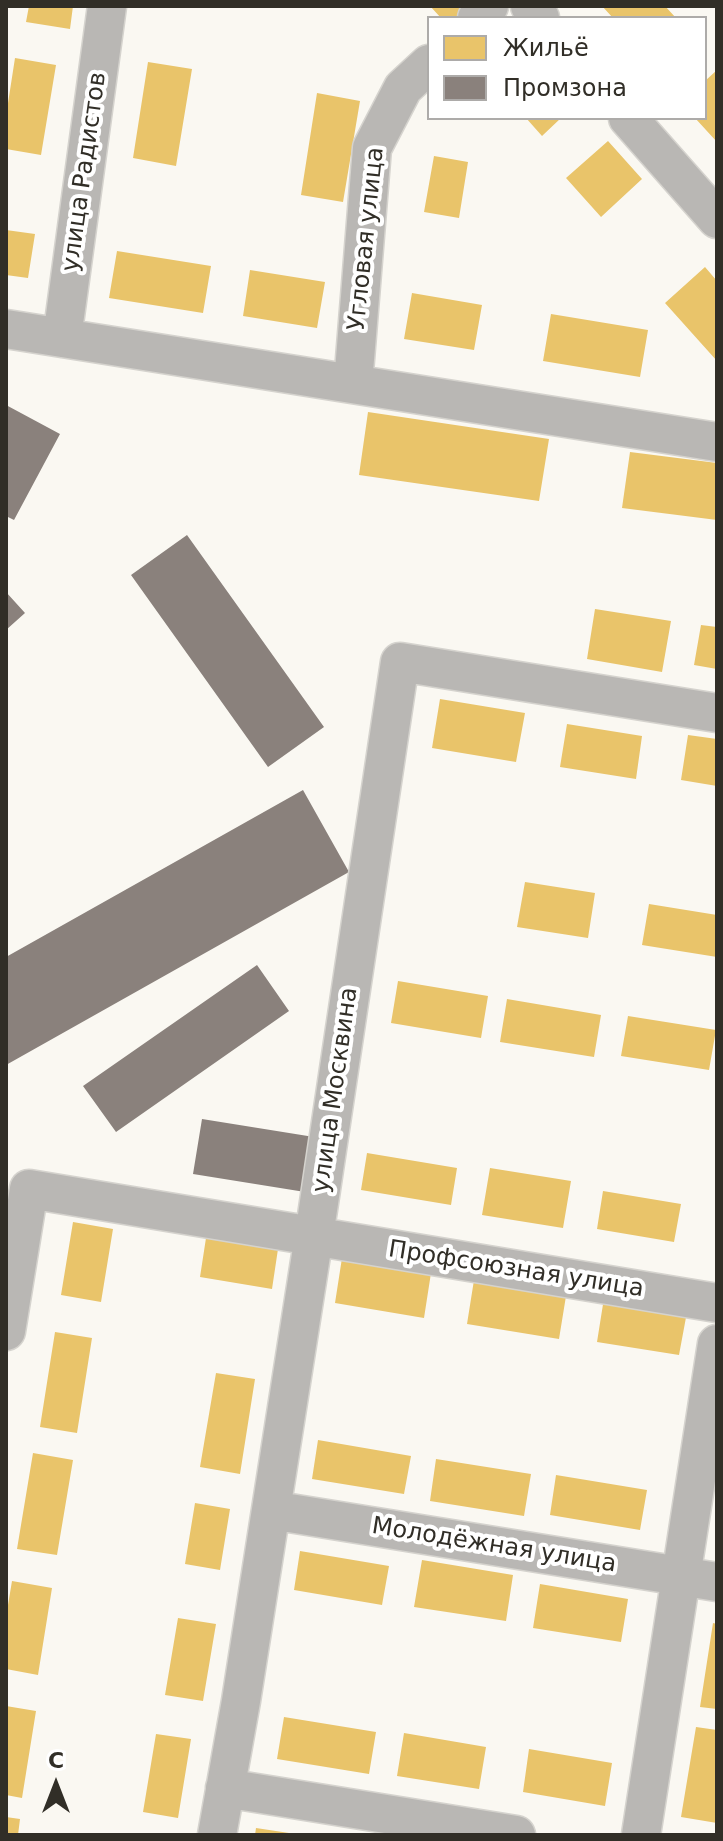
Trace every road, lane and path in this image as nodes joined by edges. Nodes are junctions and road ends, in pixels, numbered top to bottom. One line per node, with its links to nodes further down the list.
1 (107, 6): 6 (street, улица Радистов)
2 (427, 66): 7 (street, Угловая улица)
3 (630, 120): 4 (street)
4 (717, 219)
5 (6, 329): 6 (street)
6 (62, 338): 7 (street)
7 (353, 384): 8 (street)
8 (717, 442)
9 (717, 713): 10 (street, улица Москвина)
10 (314, 1236): 11 (street, Профсоюзная улица); 12 (street, Профсоюзная улица); 14 (street, улица Москвина)
11 (717, 1303)
12 (6, 1331)
13 (717, 1344): 15 (street)
14 (271, 1510): 15 (street, Молодёжная улица); 16 (street, улица Москвина)
15 (699, 1580): 19 (street)
16 (225, 1788): 17 (street, улица Москвина); 18 (street)
17 (217, 1835)
18 (516, 1835)
19 (641, 1835)

